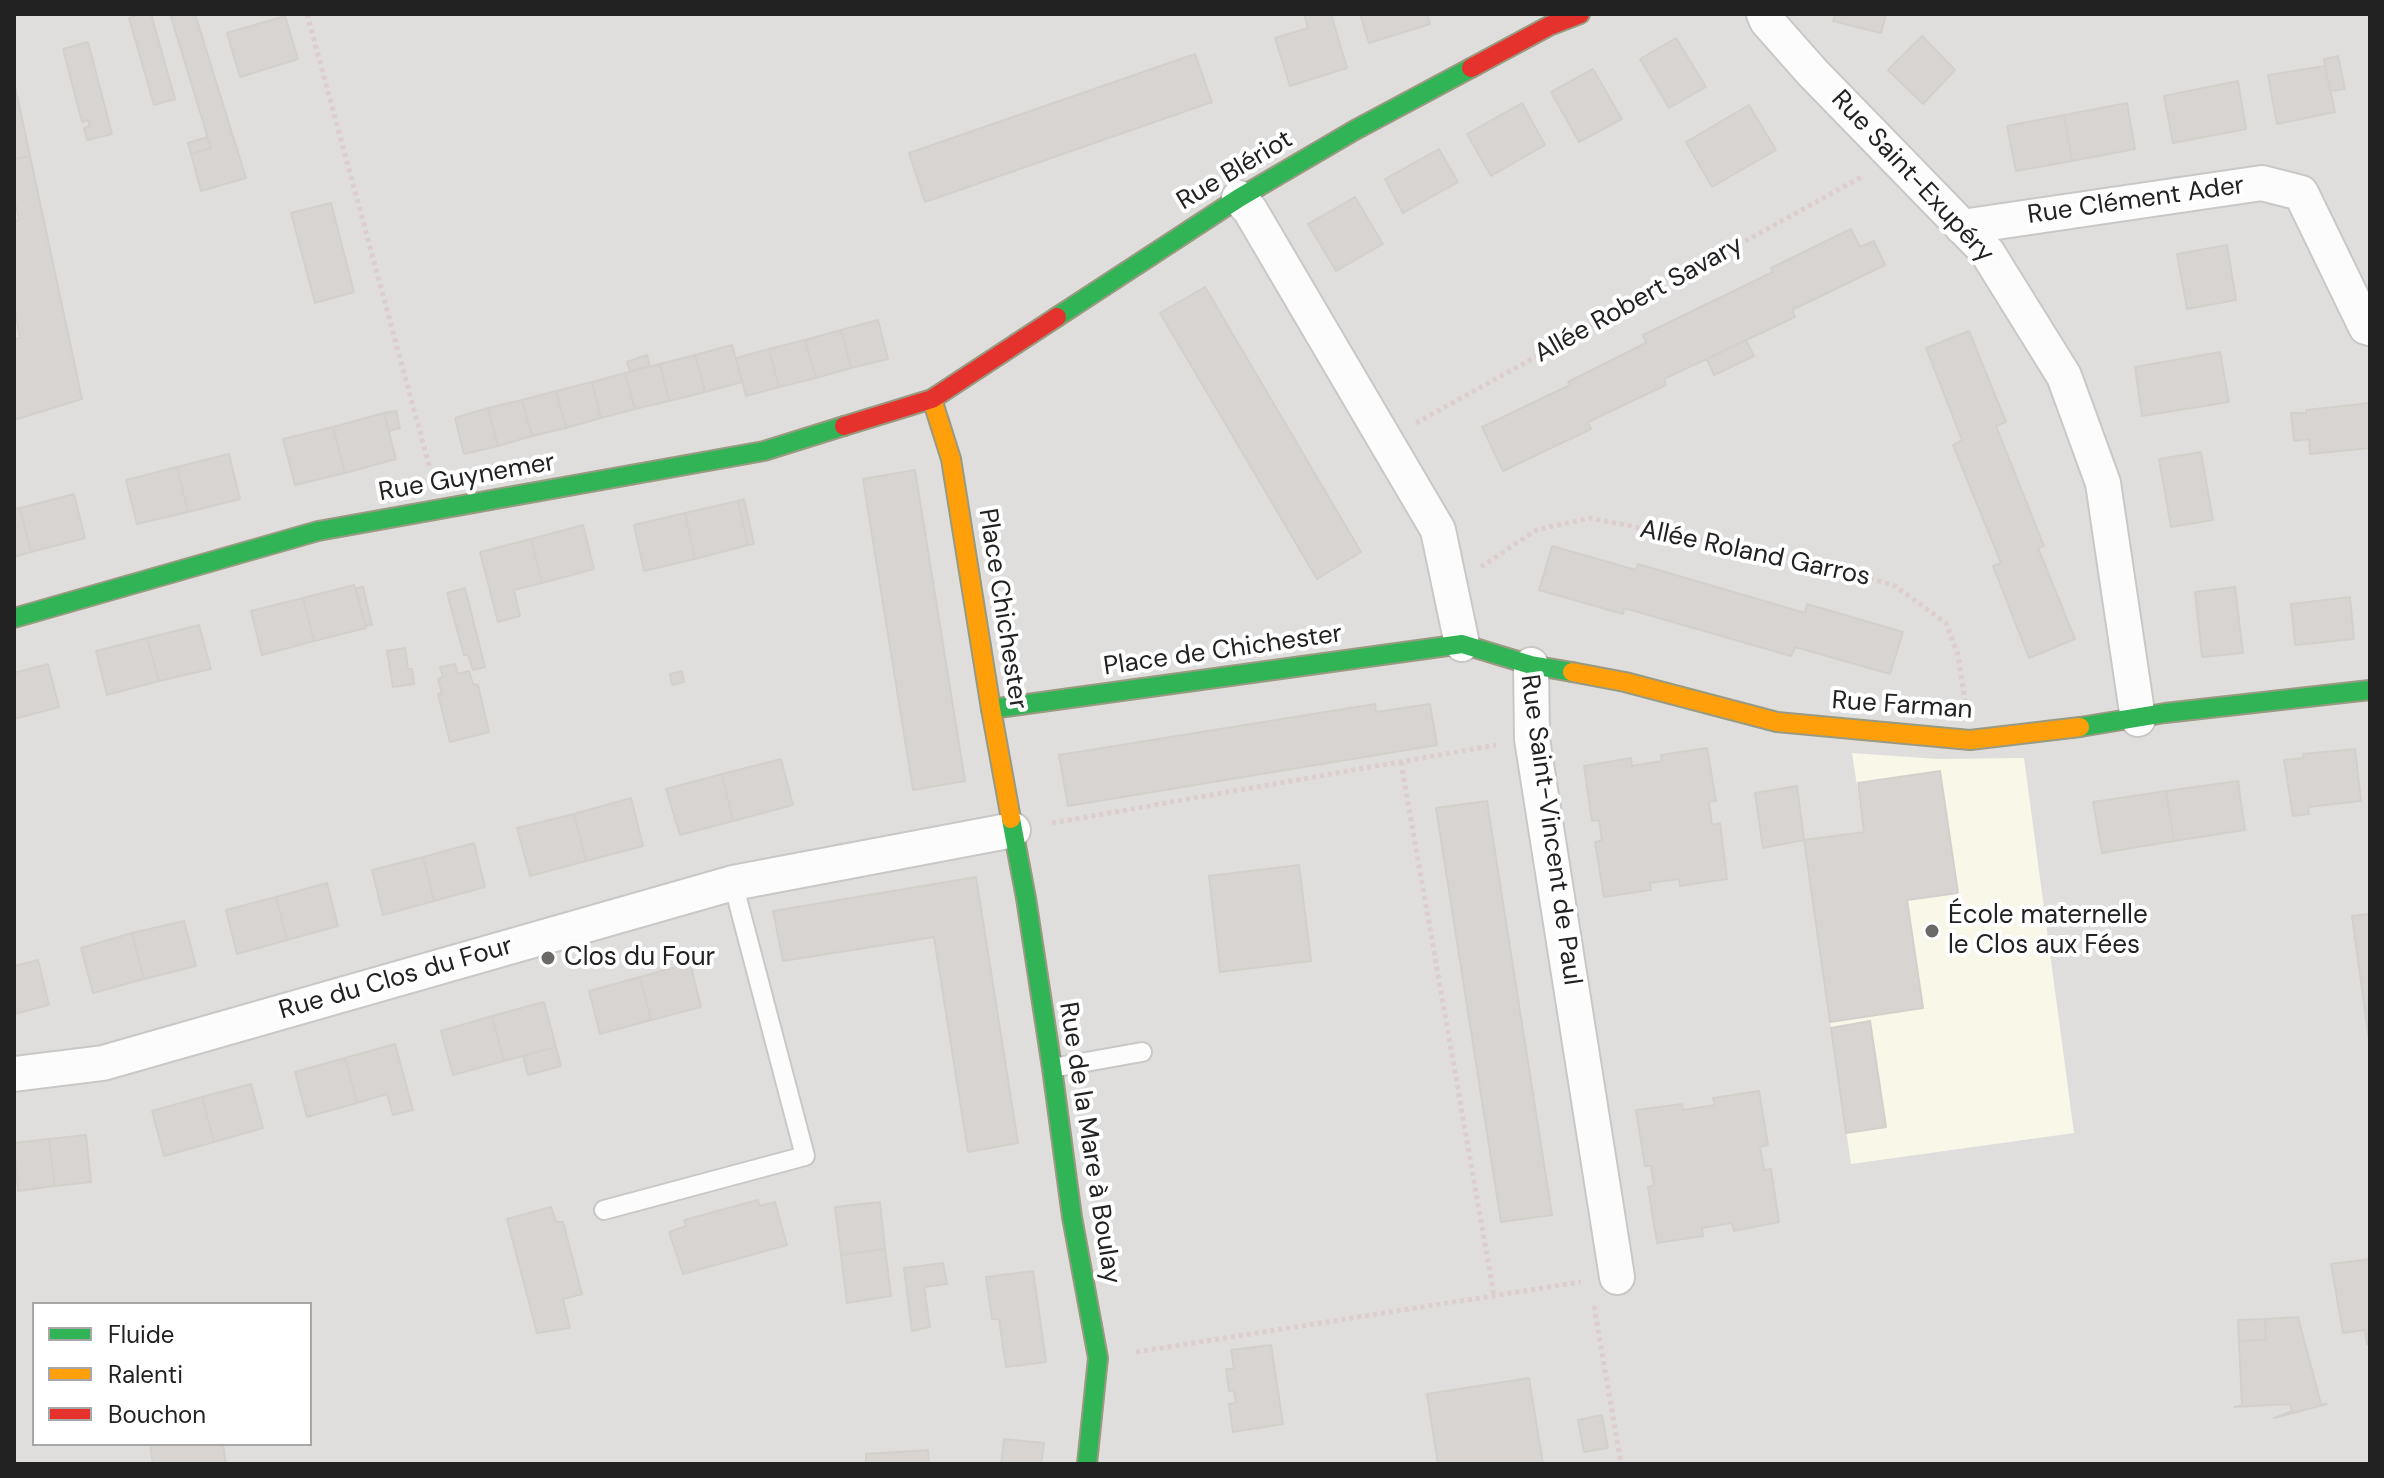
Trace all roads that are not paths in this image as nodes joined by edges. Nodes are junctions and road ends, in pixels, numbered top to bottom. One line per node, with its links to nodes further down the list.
1 (1580, 14): 3 (street, Rue Blériot)
2 (1764, 14): 4 (street, Rue Saint-Exupéry)
3 (1239, 198): 6 (street, Rue Blériot); 8 (street)
4 (1962, 227): 5 (street, Rue Clément Ader); 12 (street, Rue Saint-Exupéry)
5 (2370, 328)
6 (932, 399): 7 (street, Rue Guynemer); 11 (street, Place Chichester)
7 (14, 618)
8 (1462, 644): 9 (street, Rue Saint-Vincent de Paul); 11 (street, Place de Chichester)
9 (1531, 665): 12 (street, Rue Farman); 19 (street, Rue Saint-Vincent de Paul)
10 (2370, 690): 12 (street, Rue Farman)
11 (991, 709): 13 (street, Place Chichester)
12 (2138, 719)
13 (1013, 830): 14 (street, Rue du Clos du Four); 16 (street, Rue de la Mare à Boulay)
14 (733, 883): 17 (street, Rue du Clos du Four); 18 (lane)
15 (1142, 1052): 16 (lane)
16 (1052, 1068): 20 (street, Rue de la Mare à Boulay)
17 (14, 1074)
18 (604, 1210)
19 (1603, 1279)
20 (1087, 1464)

